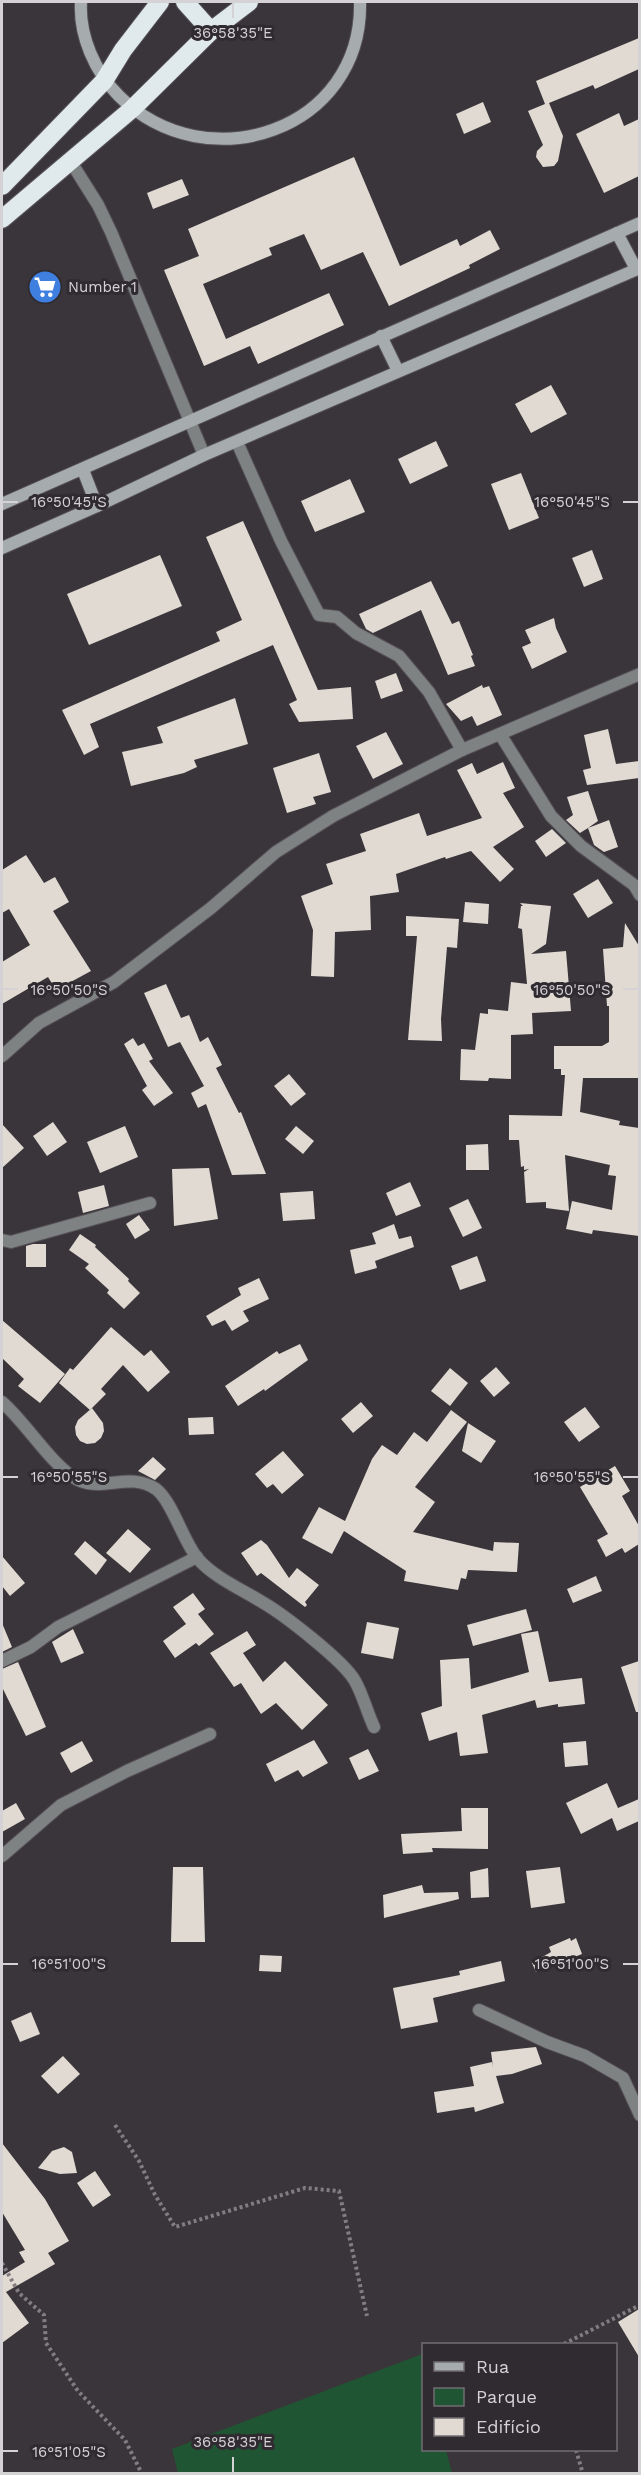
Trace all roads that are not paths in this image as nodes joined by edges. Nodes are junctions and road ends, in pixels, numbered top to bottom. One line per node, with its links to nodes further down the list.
1 (81, 2): 7 (street)
2 (160, 2): 7 (highway)
3 (185, 2): 6 (highway)
4 (249, 2): 6 (highway)
5 (360, 2): 8 (street)
6 (211, 31): 8 (highway)
7 (104, 81): 8 (street); 10 (highway)
8 (132, 109): 9 (highway)
9 (71, 162): 11 (highway); 17 (street)
10 (2, 186)
11 (2, 219)
12 (639, 224): 13 (street)
13 (617, 233): 14 (street); 15 (street)
14 (638, 268): 16 (street)
15 (381, 336): 16 (street); 17 (street)
16 (398, 371): 18 (street)
17 (191, 420): 19 (street); 20 (street)
18 (237, 442): 19 (street); 26 (street)
19 (204, 455): 22 (street)
20 (83, 470): 21 (street); 22 (street)
21 (2, 504)
22 (97, 506): 23 (street)
23 (2, 548)
24 (639, 674): 25 (street)
25 (500, 734): 26 (street); 27 (street)
26 (462, 750): 28 (street)
27 (639, 895)
28 (2, 1056)
29 (150, 1203): 30 (street)
30 (2, 1240)
31 (2, 1402): 32 (street)
32 (196, 1557): 33 (street); 34 (street)
33 (2, 1661)
34 (374, 1727)
35 (210, 1734): 36 (street)
36 (2, 1856)
37 (479, 2010): 38 (street)
38 (639, 2115)

